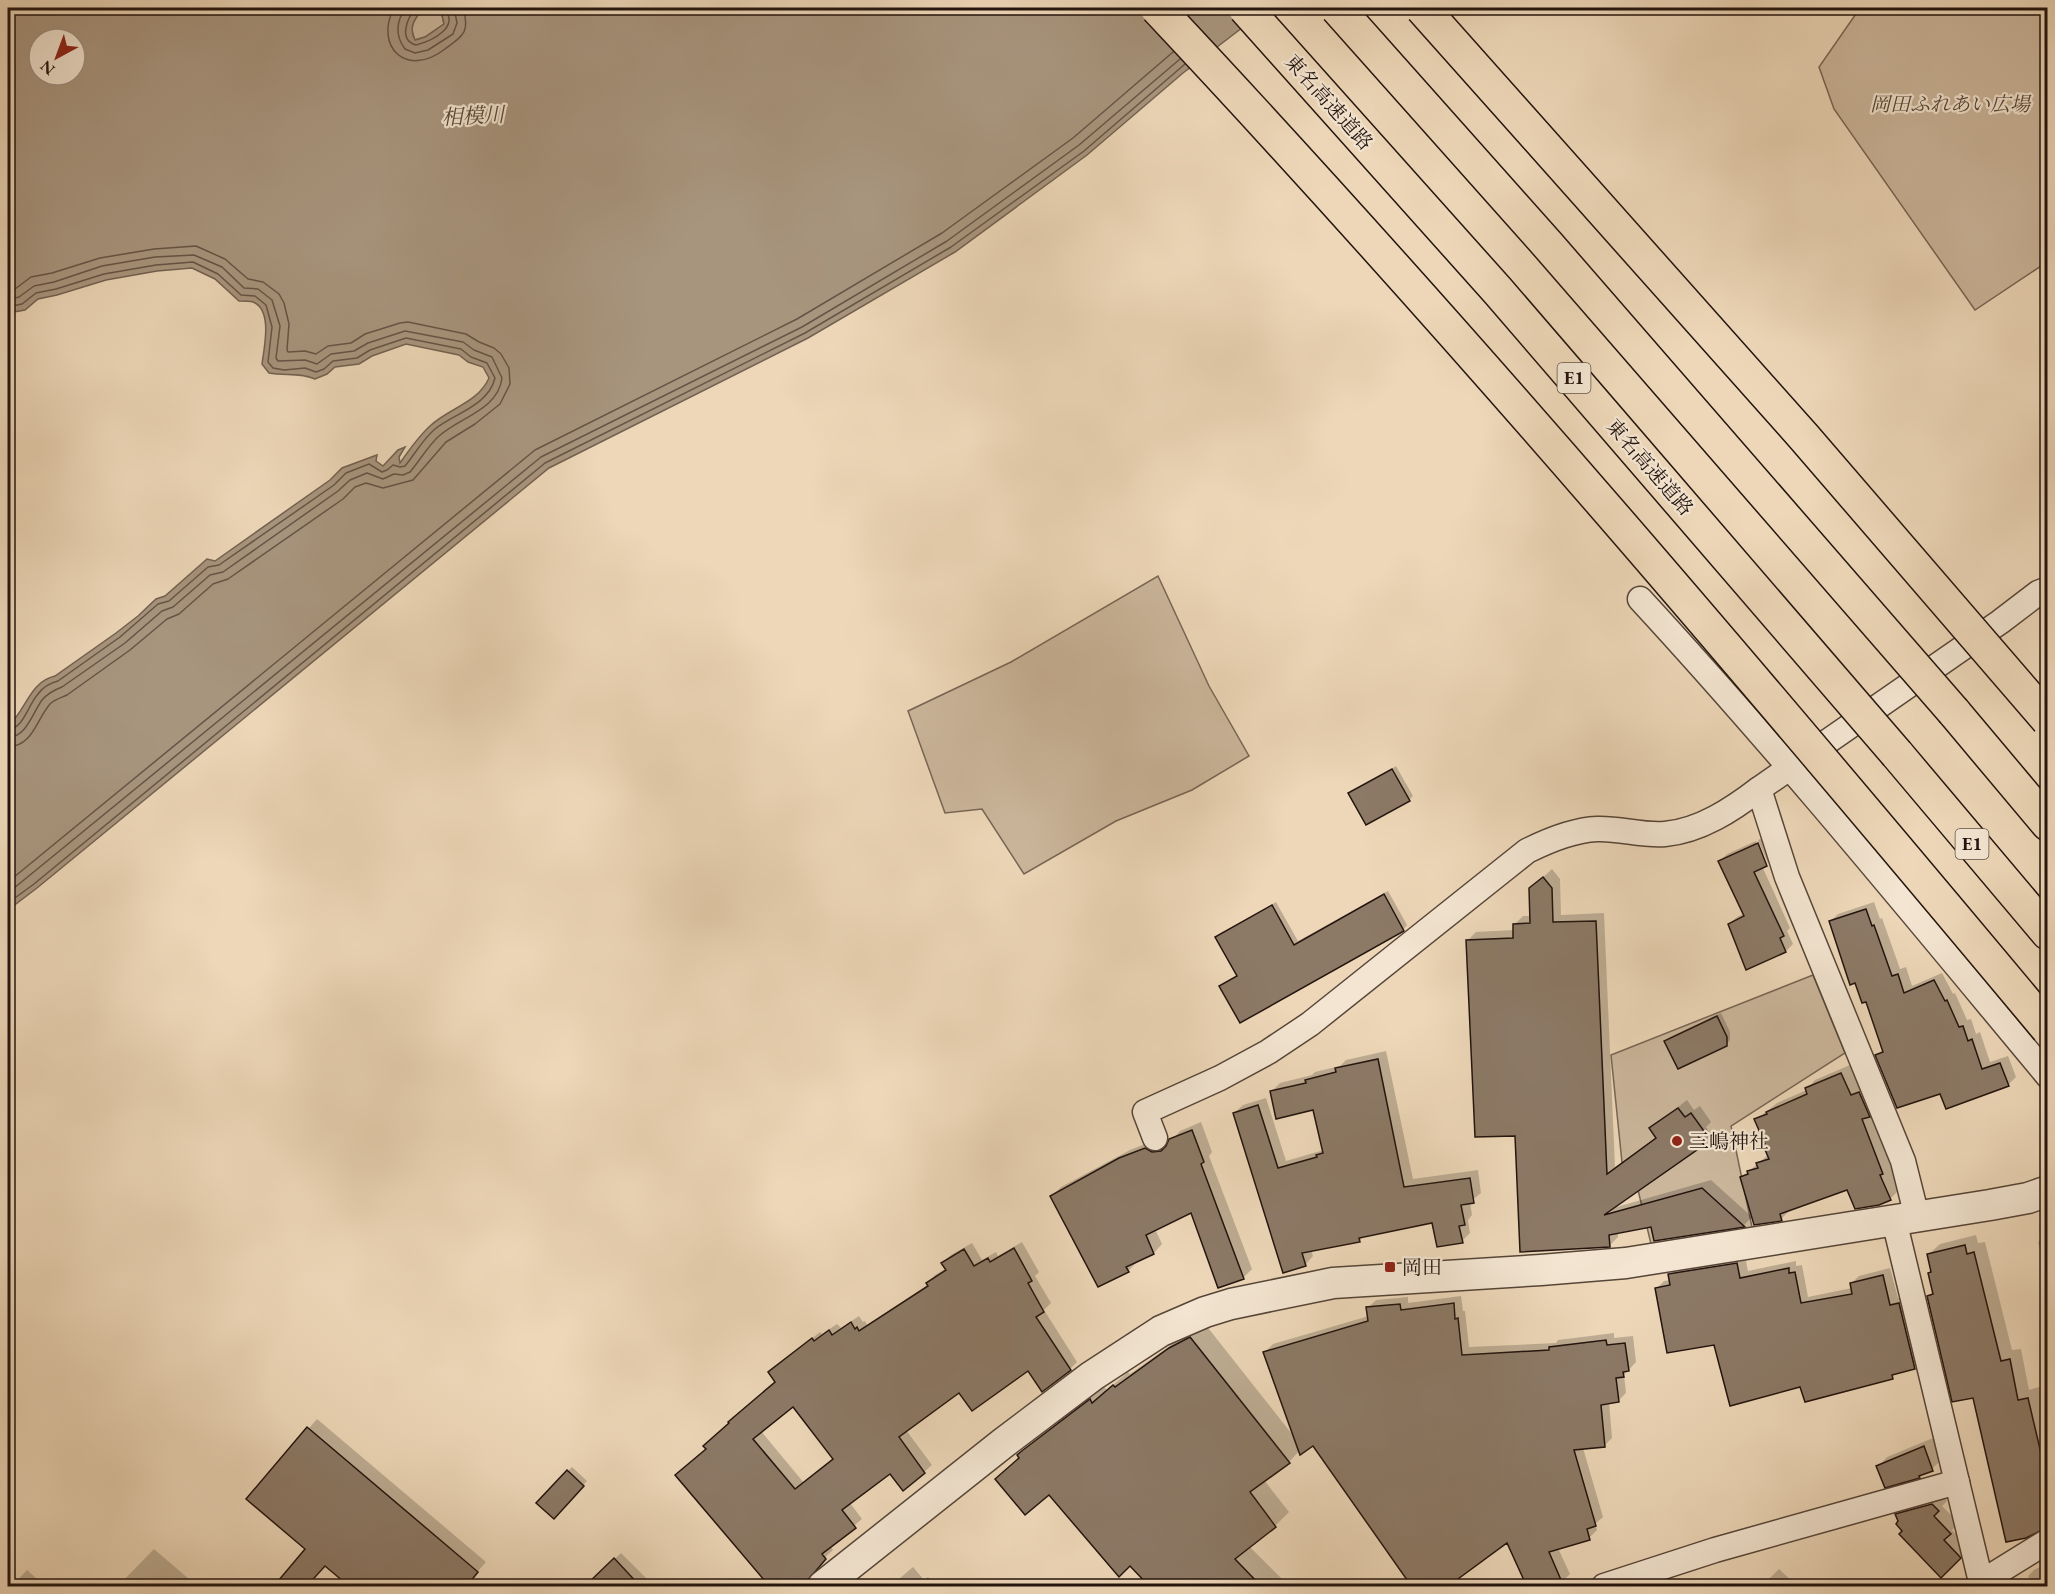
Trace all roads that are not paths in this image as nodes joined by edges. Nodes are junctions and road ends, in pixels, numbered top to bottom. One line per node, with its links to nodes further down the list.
1 (1157, 8): 12 (highway, bridge)
2 (1245, 8): 11 (highway, 東名高速道路 / E1, bridge)
3 (1337, 8): 10 (highway, bridge)
4 (1422, 8): 7 (highway, bridge)
5 (2048, 590): 8 (street)
6 (1640, 599): 8 (street)
7 (2048, 720)
8 (1791, 768): 9 (street); 13 (street)
9 (1759, 789): 14 (street); 16 (street)
10 (2048, 824)
11 (2048, 933)
12 (2048, 1029)
13 (2048, 1076)
14 (1155, 1138)
15 (2048, 1191): 16 (street)
16 (1905, 1219): 17 (street); 20 (street)
17 (1957, 1482): 19 (street); 21 (street)
18 (2048, 1541): 19 (street)
19 (1981, 1585)
20 (824, 1587)
21 (1604, 1587)

